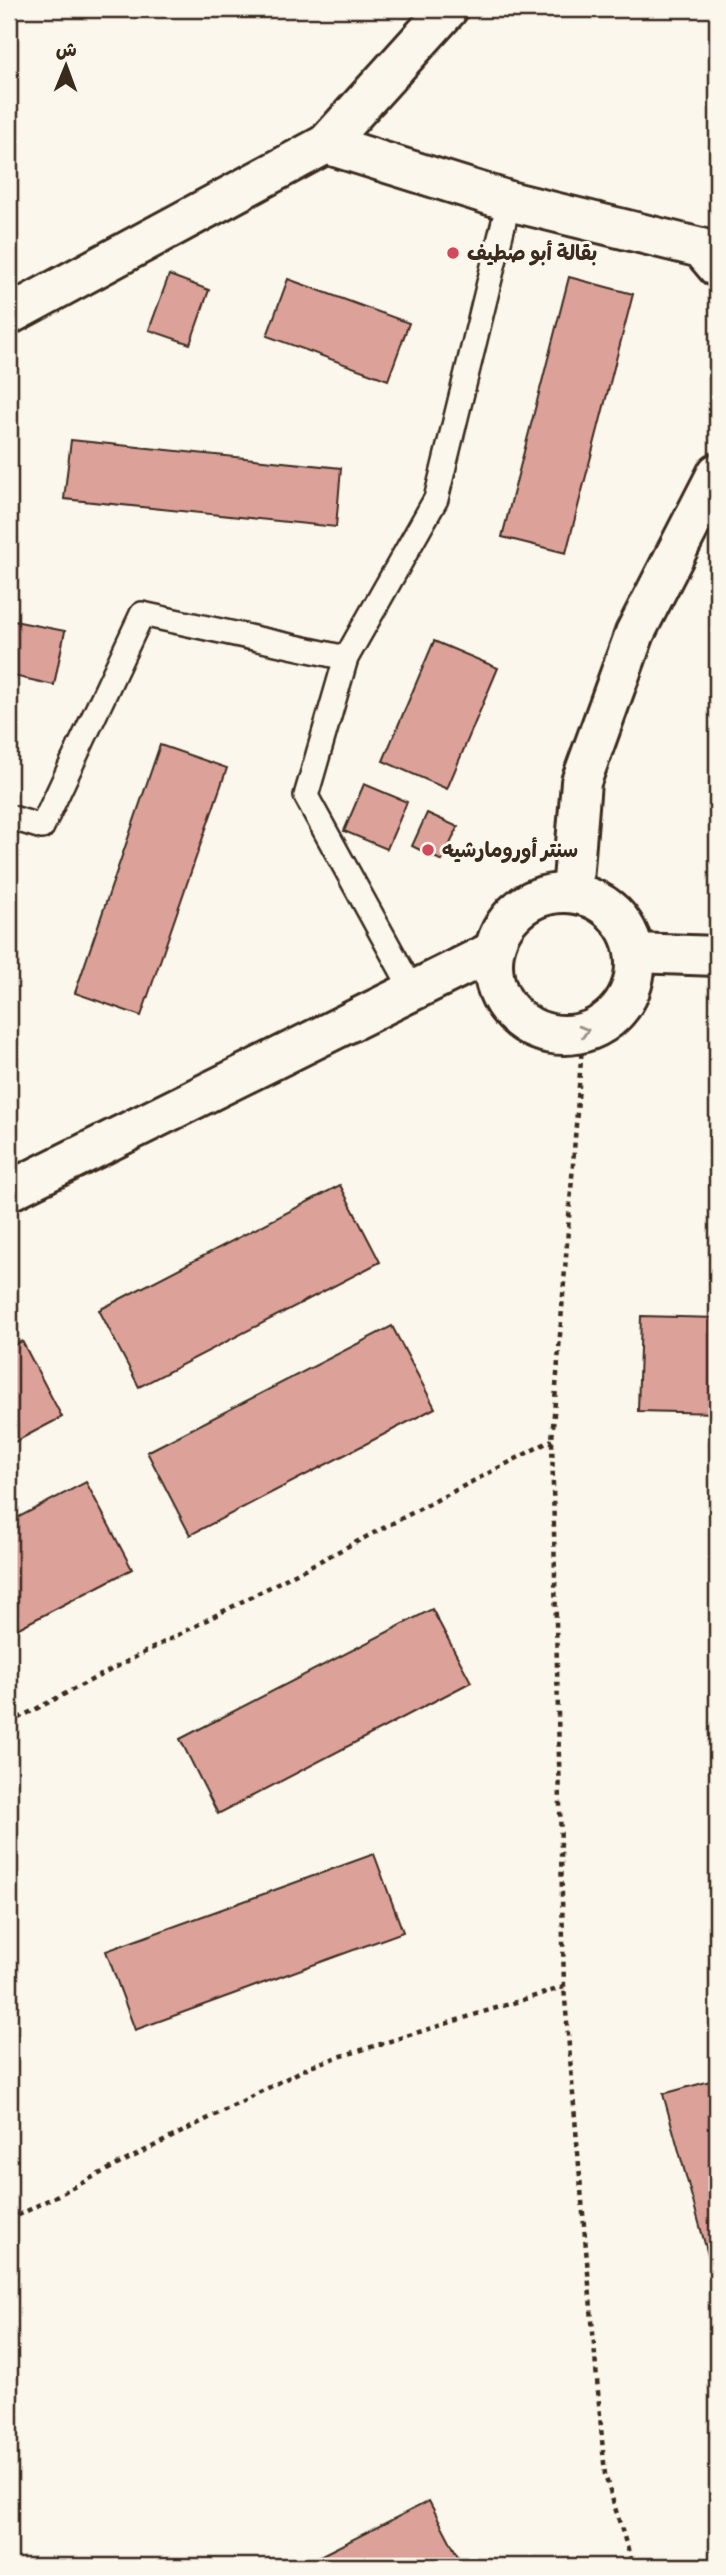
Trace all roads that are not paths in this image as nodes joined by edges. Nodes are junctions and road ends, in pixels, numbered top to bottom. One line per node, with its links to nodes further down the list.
1 (449, 11): 2 (street)
2 (326, 144): 3 (street); 5 (street)
3 (509, 201): 4 (street); 7 (lane)
4 (717, 267)
5 (9, 315)
6 (717, 473): 9 (street)
7 (346, 658): 8 (lane); 13 (lane)
8 (9, 817)
9 (572, 893): 10 (street); 11 (street)
10 (494, 951): 11 (street, one-way to 11); 13 (street)
11 (635, 953): 12 (street)
12 (717, 956)
13 (413, 991): 14 (street)
14 (9, 1191)

